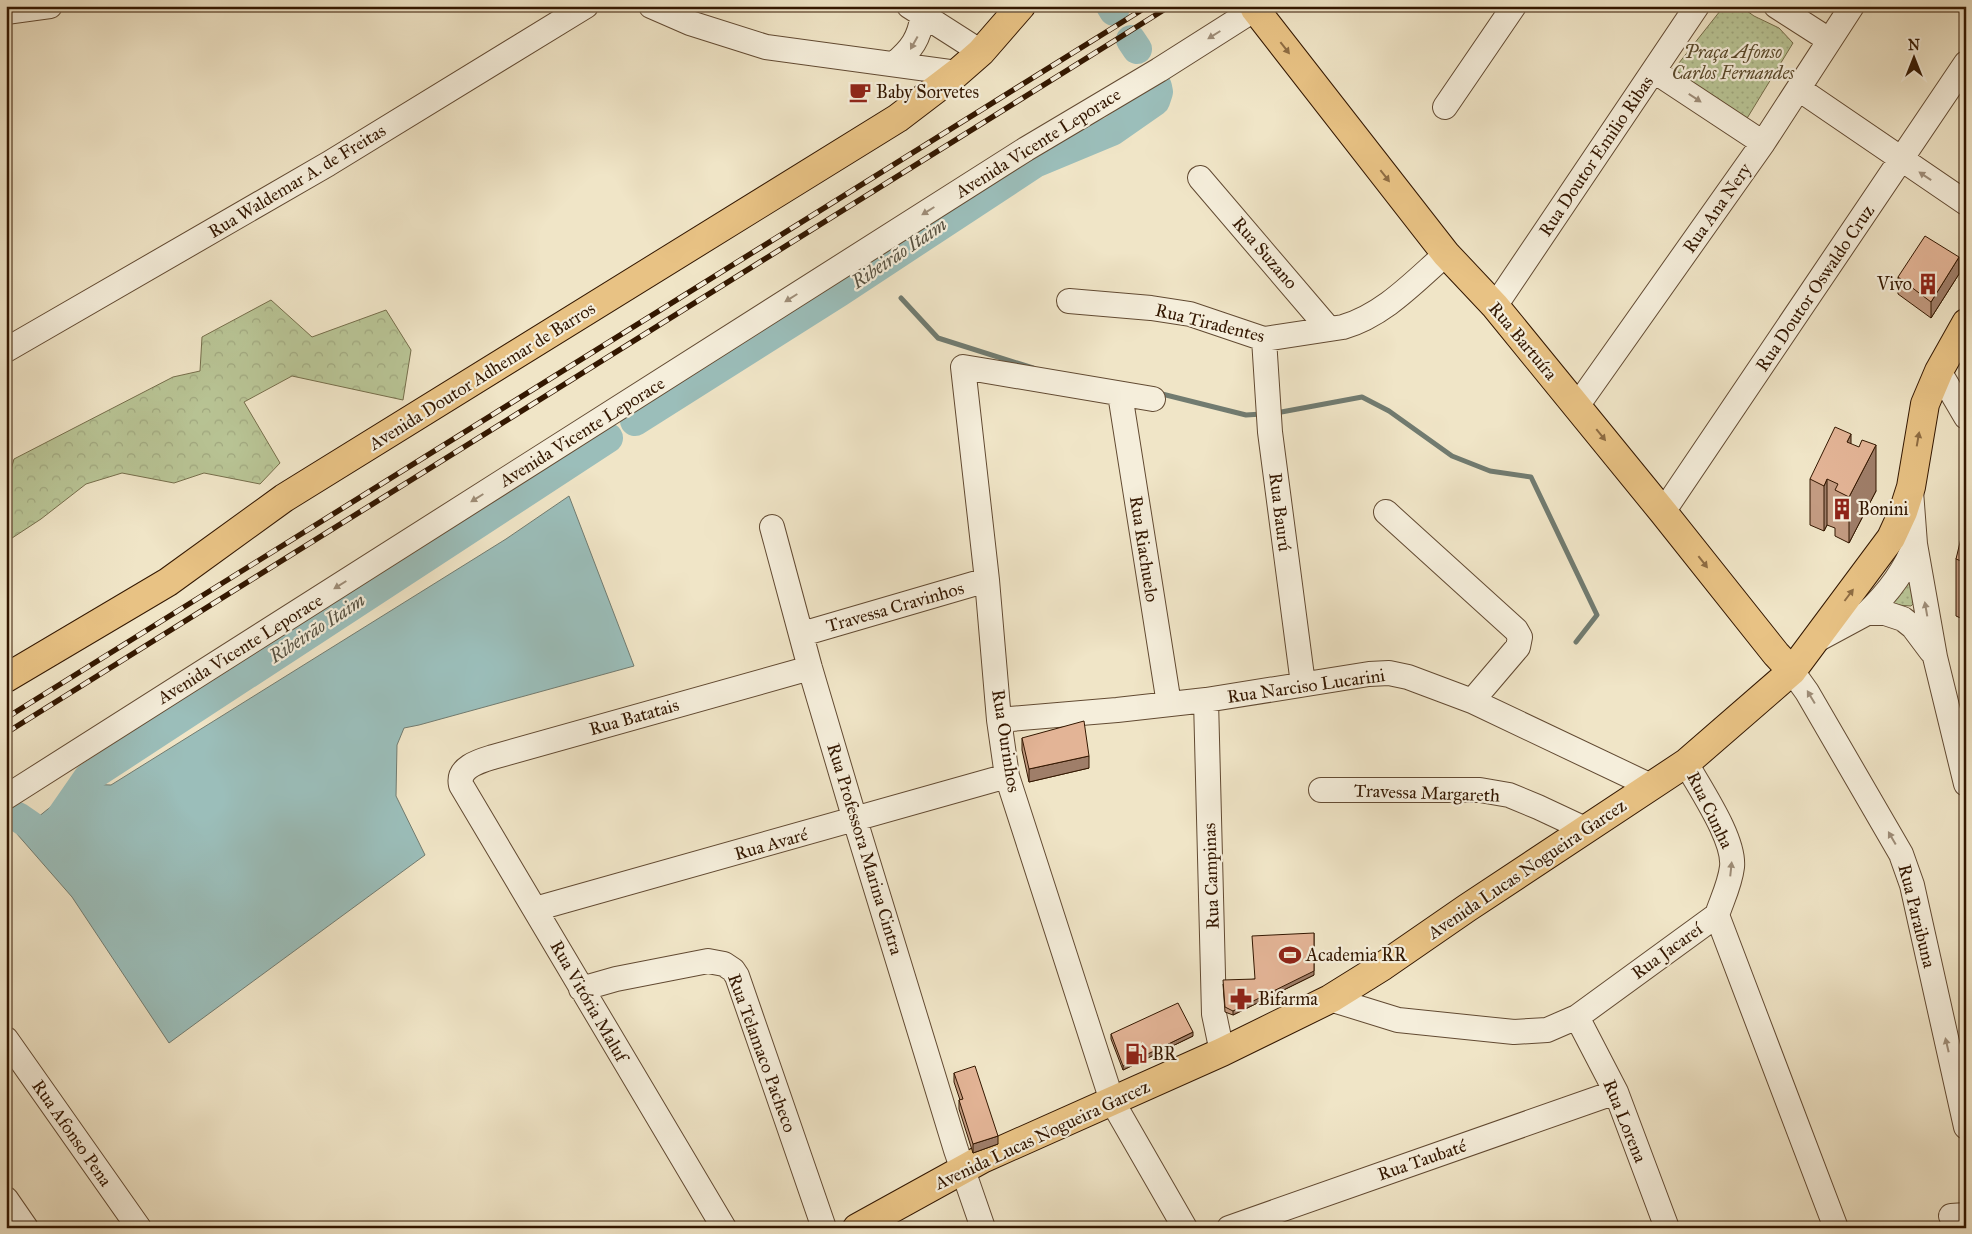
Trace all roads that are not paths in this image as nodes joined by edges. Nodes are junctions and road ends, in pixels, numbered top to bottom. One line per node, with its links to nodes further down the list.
1 (50, 6): 11 (street)
2 (586, 6): 30 (street, Rua Waldemar A. de Freitas)
3 (651, 6): 15 (street)
4 (1021, 6): 13 (main road, Avenida Doutor Adhemar de Barros)
5 (1514, 6): 19 (street)
6 (1776, 6): 12 (street)
7 (1852, 6): 12 (street, Rua Ana Nery)
8 (1258, 8): 24 (main road, Rua Bartuíra, one-way to 24); 60 (street, Avenida Vicente Leporace, one-way to 60)
9 (1690, 9): 16 (street, Rua Doutor Emilio Ribas)
10 (916, 11): 13 (street); 15 (street, one-way to 15)
11 (6, 12)
12 (1829, 40): 18 (street, Rua Ana Nery)
13 (981, 52): 17 (main road, Avenida Doutor Adhemar de Barros)
14 (1966, 63): 21 (street, Rua Doutor Oswaldo Cruz)
15 (894, 64): 17 (street)
16 (1654, 71): 20 (street, one-way to 20); 26 (street, Rua Doutor Emilio Ribas)
17 (957, 73): 48 (main road, Avenida Doutor Adhemar de Barros)
18 (1799, 89): 20 (street, Rua Ana Nery); 21 (street)
19 (1445, 107)
20 (1764, 143): 34 (street, Rua Ana Nery)
21 (1901, 160): 23 (street, one-way to 21); 38 (street, Rua Doutor Oswaldo Cruz)
22 (1200, 178): 28 (street, Rua Suzano)
23 (1966, 203)
24 (1446, 254): 26 (main road, Rua Bartuíra); 28 (street, Rua Tiradentes)
25 (1069, 301): 29 (street, Rua Tiradentes)
26 (1495, 306): 34 (main road, Rua Bartuíra)
27 (1966, 323): 31 (main road, Avenida Lucas Nogueira Garcez)
28 (1329, 329): 29 (street, Rua Tiradentes)
29 (1264, 339): 49 (street, Rua Baurú)
30 (6, 350)
31 (1939, 371): 35 (street); 36 (main road, Avenida Lucas Nogueira Garcez, one-way to 31)
32 (1120, 394): 33 (street); 41 (street, Rua Ourinhos); 52 (street, Rua Riachuelo)
33 (1153, 399)
34 (1577, 406): 38 (main road, Rua Bartuíra, one-way to 38)
35 (1966, 416)
36 (1910, 487): 40 (street); 44 (main road, Avenida Lucas Nogueira Garcez, one-way to 36)
37 (1386, 512): 51 (street)
38 (1664, 512): 47 (main road, Rua Bartuíra, one-way to 47)
39 (772, 527): 43 (street, Rua Professora Marina Cintra)
40 (1915, 544): 42 (street); 45 (street, one-way to 40)
41 (987, 580): 43 (street, Travessa Cravinhos); 53 (street, Rua Ourinhos)
42 (1867, 612): 44 (street); 45 (street)
43 (802, 634): 46 (street, Rua Professora Marina Cintra)
44 (1814, 642): 47 (main road, Avenida Lucas Nogueira Garcez)
45 (1935, 657): 57 (street)
46 (810, 668): 55 (street, Rua Batatais); 61 (street, Rua Professora Marina Cintra)
47 (1792, 671): 54 (main road, Avenida Lucas Nogueira Garcez); 72 (street, Rua Paraibuna, one-way to 47)
48 (6, 678)
49 (1303, 684): 50 (street, Rua Narciso Lucarini); 51 (street, Rua Narciso Lucarini)
50 (1206, 700): 52 (street, Rua Narciso Lucarini); 69 (street, Rua Campinas)
51 (1472, 701): 58 (street, Rua Narciso Lucarini)
52 (1169, 704): 53 (street, Rua Narciso Lucarini)
53 (1000, 720): 56 (street, Rua Ourinhos)
54 (1686, 762): 58 (main road, Avenida Lucas Nogueira Garcez); 64 (street, Rua Cunha, one-way to 54)
55 (461, 773): 63 (street, Rua Vitória Maluf)
56 (1007, 776): 61 (street, Rua Avaré); 71 (street, Rua Ourinhos)
57 (1966, 784)
58 (1650, 786): 62 (main road, Avenida Lucas Nogueira Garcez)
59 (1321, 790): 62 (street, Travessa Margareth)
60 (6, 797)
61 (856, 820): 63 (street, Rua Avaré); 73 (street, Rua Professora Marina Cintra)
62 (1585, 829): 66 (main road, Avenida Lucas Nogueira Garcez)
63 (535, 909): 65 (street, Rua Vitória Maluf)
64 (1717, 915): 67 (street, Rua Jacareí); 84 (street, Rua Jacareí)
65 (581, 989): 77 (street, Rua Vitória Maluf); 78 (street, Rua Telamaco Pacheco)
66 (1330, 999): 67 (street, Rua Jacareí); 69 (main road, Avenida Lucas Nogueira Garcez)
67 (1577, 1017): 70 (street, Rua Lorena)
68 (6, 1039): 76 (street, Rua Afonso Pena)
69 (1222, 1052): 71 (main road, Avenida Lucas Nogueira Garcez)
70 (1616, 1092): 82 (street, Rua Taubaté); 83 (street, Rua Lorena)
71 (1112, 1101): 73 (main road, Avenida Lucas Nogueira Garcez); 81 (street, Rua Ourinhos)
72 (1966, 1127)
73 (962, 1169): 79 (main road, Avenida Lucas Nogueira Garcez); 80 (street, Rua Professora Marina Cintra)
74 (6, 1199): 75 (street)
75 (26, 1228)
76 (139, 1228)
77 (724, 1228)
78 (824, 1228)
79 (857, 1228)
80 (983, 1228)
81 (1185, 1228)
82 (1229, 1228)
83 (1667, 1228)
84 (1836, 1228)

